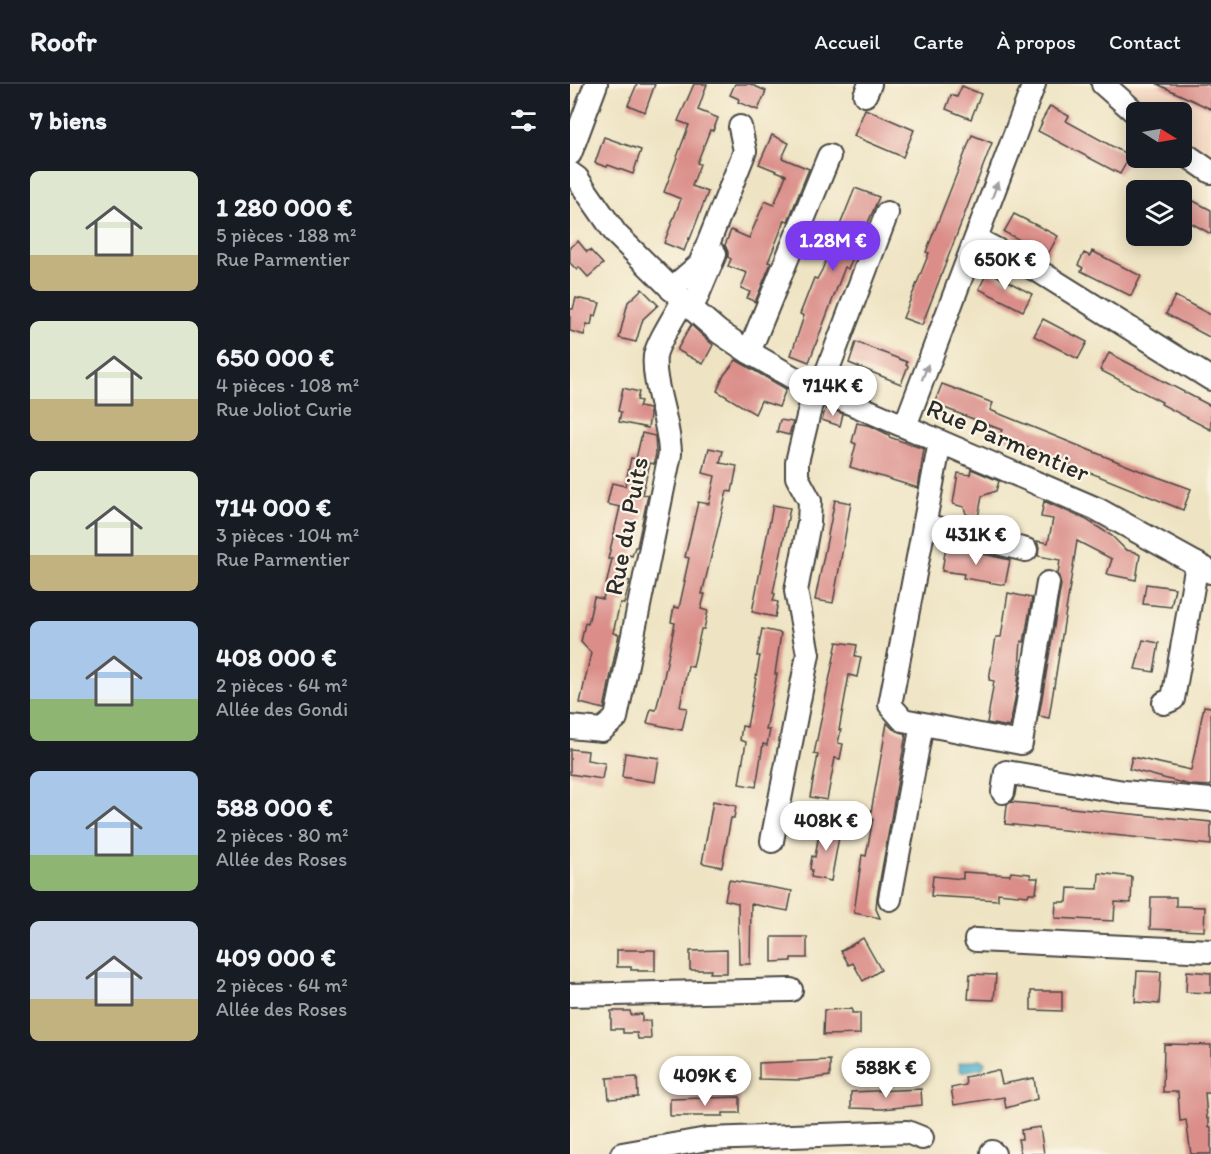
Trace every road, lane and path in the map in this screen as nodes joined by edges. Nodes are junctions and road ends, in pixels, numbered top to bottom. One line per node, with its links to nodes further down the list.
1 (596, 84): 6 (street)
2 (1034, 84): 13 (street, one-way to 2)
3 (1103, 84): 4 (street)
4 (1126, 104)
5 (740, 127): 14 (street)
6 (570, 154)
7 (829, 156): 15 (street)
8 (1192, 159): 9 (street)
9 (1211, 172)
10 (570, 173): 14 (street, Rue Parmentier)
11 (744, 183): 14 (street, Rue du Puits)
12 (887, 213): 17 (street)
13 (976, 239): 16 (street); 18 (street, one-way to 13)
14 (681, 299): 15 (street, Rue Parmentier); 26 (street, Rue du Puits)
15 (749, 352): 17 (street, Rue Parmentier)
16 (1211, 379)
17 (820, 390): 18 (street, Rue Parmentier); 29 (street)
18 (904, 426): 19 (street, Rue Parmentier)
19 (940, 442): 20 (street); 22 (street, Rue Parmentier)
20 (924, 525): 21 (street); 25 (street)
21 (1026, 550)
22 (1204, 568): 24 (street)
23 (1048, 583): 25 (street)
24 (1164, 703)
25 (922, 724): 30 (street)
26 (570, 727)
27 (1003, 792): 28 (street)
28 (1211, 800)
29 (772, 842)
30 (890, 899)
31 (976, 940): 32 (street)
32 (1211, 951)
33 (791, 990): 34 (street)
34 (570, 995)
35 (922, 1138): 36 (street)
36 (622, 1154)

